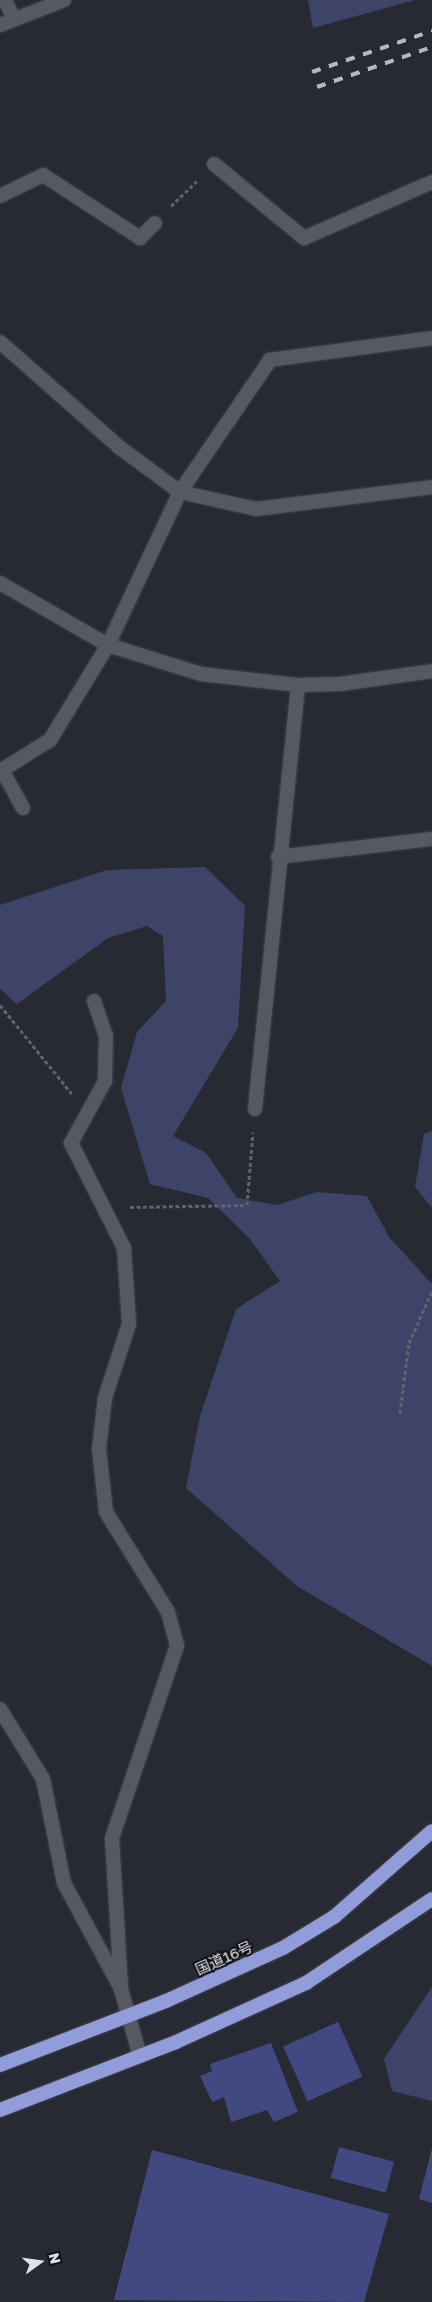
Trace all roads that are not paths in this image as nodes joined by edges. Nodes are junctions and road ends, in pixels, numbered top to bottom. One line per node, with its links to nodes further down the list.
1 (5, 0): 3 (street)
2 (64, 0): 3 (street)
3 (14, 19): 4 (street)
4 (0, 25)
5 (214, 164): 6 (street)
6 (432, 182)
7 (0, 196): 8 (street)
8 (155, 223)
9 (432, 338): 12 (street)
10 (0, 342): 12 (street)
11 (432, 487): 12 (street)
12 (180, 492): 14 (street)
13 (0, 583): 14 (street)
14 (108, 645): 16 (street); 17 (street)
15 (432, 671): 16 (street)
16 (298, 685): 19 (street)
17 (23, 808)
18 (432, 839): 19 (street)
19 (278, 857): 21 (street)
20 (94, 1001): 25 (street)
21 (255, 1109)
22 (0, 1708): 25 (street)
23 (432, 1831): 26 (highway, 国道16号)
24 (432, 1899): 27 (highway)
25 (121, 1989): 26 (street)
26 (127, 2015): 27 (street); 28 (highway, 国道16号)
27 (140, 2056): 29 (highway)
28 (0, 2065)
29 (0, 2110)

